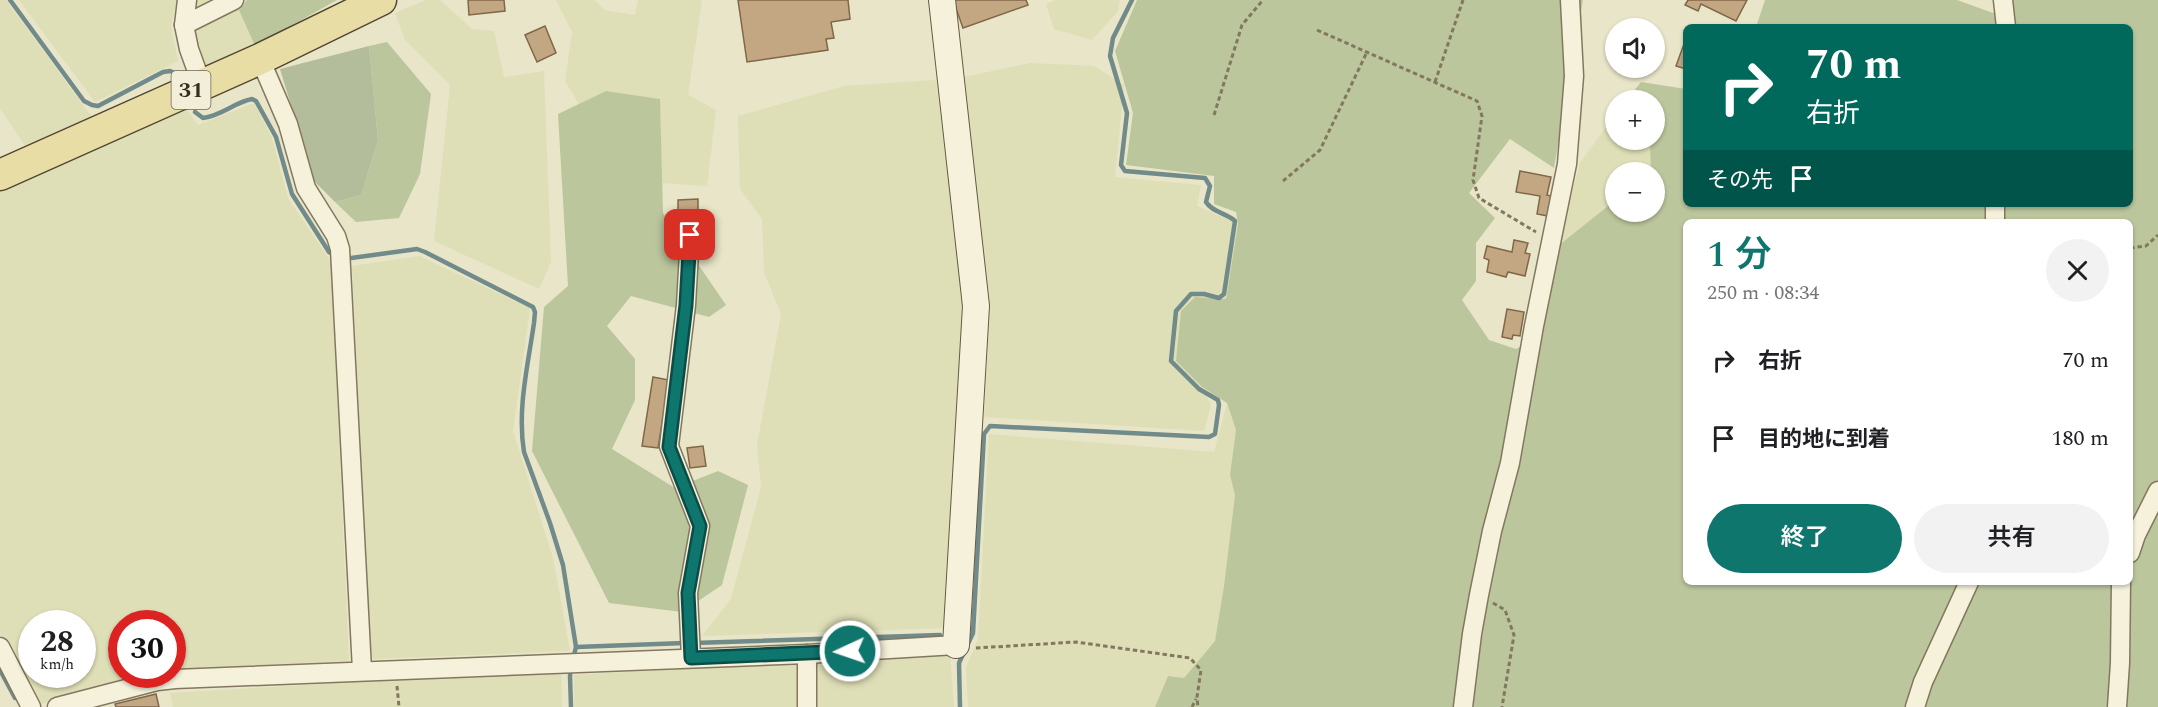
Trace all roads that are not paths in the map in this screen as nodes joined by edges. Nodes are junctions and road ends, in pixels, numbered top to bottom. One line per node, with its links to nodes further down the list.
1 (187, 0): 8 (street)
2 (234, 0): 8 (street)
3 (381, 0): 9 (main road, 31)
4 (942, 0): 17 (street)
5 (1570, 0): 25 (street)
6 (2003, 0): 7 (street)
7 (2006, 24)
8 (184, 25): 10 (street)
9 (260, 59): 10 (main road, 31); 21 (street)
10 (202, 85): 11 (main road, 31)
11 (0, 175)
12 (690, 235): 20 (street)
13 (2158, 490): 14 (street)
14 (2133, 544)
15 (1969, 585): 26 (street)
16 (2121, 585): 27 (street)
17 (967, 646): 19 (street)
18 (0, 647): 22 (street)
19 (807, 654): 20 (street); 24 (street)
20 (691, 658): 21 (street)
21 (362, 670): 23 (street)
22 (31, 707)
23 (57, 707)
24 (807, 707)
25 (1463, 707)
26 (1915, 707)
27 (2117, 707)

